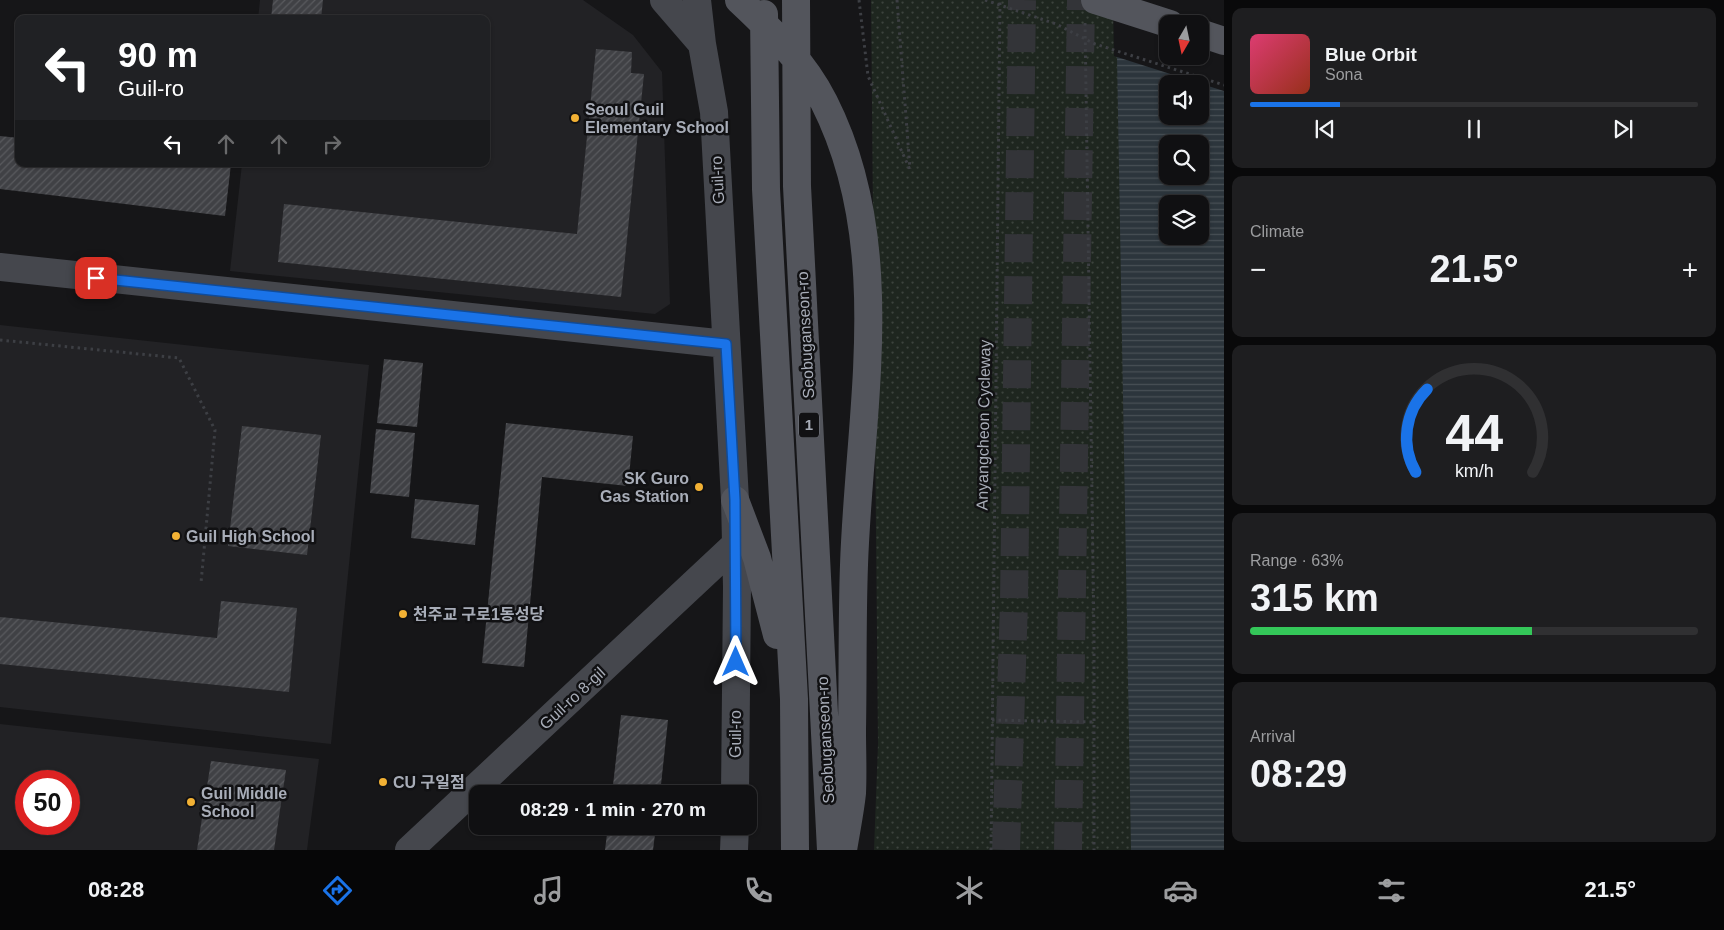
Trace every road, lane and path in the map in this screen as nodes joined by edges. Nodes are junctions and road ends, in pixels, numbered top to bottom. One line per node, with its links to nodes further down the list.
1 (664, 0): 14 (street)
2 (697, 0): 14 (street, Guil-ro)
3 (739, 0): 31 (main road)
4 (764, 0): 22 (main road, Seobuganseon-ro / 1)
5 (796, 0): 30 (main road, Seobuganseon-ro / 1)
6 (859, 0): 7 (path)
7 (897, 0)
8 (986, 0): 15 (path)
9 (1000, 0): 23 (path, Anyangcheon Cycleway)
10 (1090, 10): 11 (main road); 24 (path)
11 (1159, 22)
12 (1209, 36): 13 (main road)
13 (1224, 41)
14 (702, 44): 18 (street, Guil-ro)
15 (1224, 85)
16 (0, 268): 18 (street)
17 (0, 340): 21 (path)
18 (726, 344): 19 (street, Guil-ro)
19 (735, 500): 20 (street, Guil-ro); 22 (main road)
20 (735, 545): 25 (street, Guil-ro); 27 (street, Guil-ro 8-gil)
21 (201, 583)
22 (794, 699): 29 (main road, Seobuganseon-ro / 1)
23 (992, 720): 24 (path); 32 (path, Anyangcheon Cycleway)
24 (1094, 722): 33 (path)
25 (735, 785)
26 (735, 835): 28 (street)
27 (408, 850)
28 (734, 850)
29 (795, 850)
30 (831, 850)
31 (842, 850)
32 (991, 850)
33 (1094, 850)

